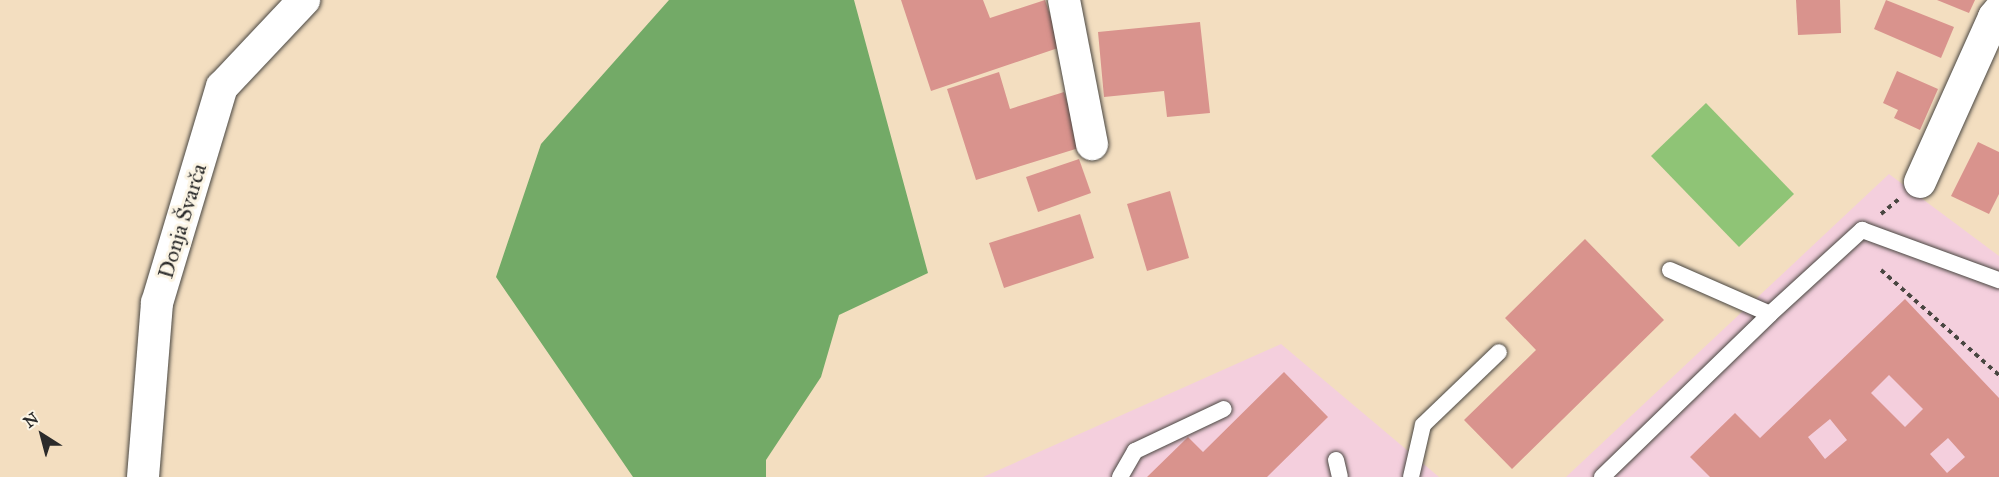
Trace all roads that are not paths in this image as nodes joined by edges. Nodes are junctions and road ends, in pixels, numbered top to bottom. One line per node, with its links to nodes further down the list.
1 (304, 0): 12 (street, Donja Švarča)
2 (1064, 0): 4 (street)
3 (1999, 11): 5 (street)
4 (1092, 144)
5 (1920, 182)
6 (1670, 270): 8 (lane)
7 (1999, 280): 8 (lane)
8 (1770, 314): 11 (lane)
9 (1499, 352): 14 (lane)
10 (1224, 409): 13 (lane)
11 (1604, 476)
12 (143, 477)
13 (1120, 477)
14 (1411, 477)

